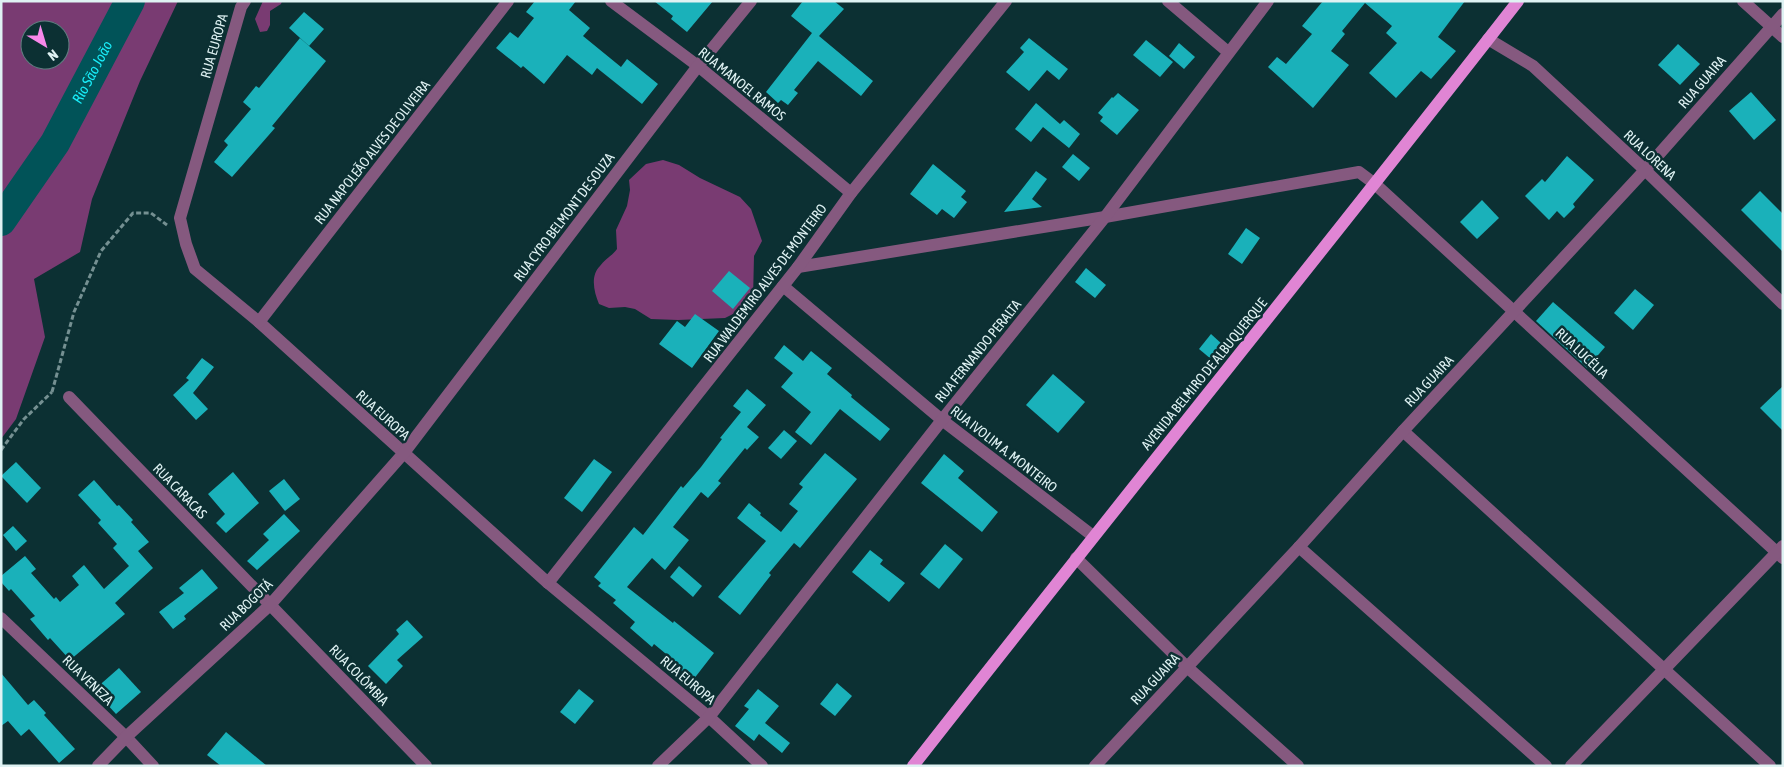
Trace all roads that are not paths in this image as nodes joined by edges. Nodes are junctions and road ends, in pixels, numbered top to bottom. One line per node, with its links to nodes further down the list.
1 (245, 1): 24 (street, RUA EUROPA)
2 (508, 1): 24 (street, RUA NAPOLEÃO ALVES DE OLIVEIRA)
3 (611, 1): 15 (street, RUA MANOEL RAMOS)
4 (751, 1): 15 (street, RUA CYRO BELMONT DE SOUZA)
5 (1006, 1): 18 (street, RUA WALDEMIRO ALVES DE MONTEIRO)
6 (1168, 1): 14 (street)
7 (1268, 1): 14 (street, RUA FERNANDO PERALTA)
8 (1518, 1): 13 (main road, AVENIDA BELMIRO DE ALBUQUERQUE)
9 (1744, 1): 11 (street)
10 (1783, 14): 11 (street, RUA GUAIRA)
11 (1771, 26): 12 (street); 16 (street, RUA GUAIRA)
12 (1783, 37)
13 (1488, 39): 16 (street, RUA LORENA); 17 (main road, AVENIDA BELMIRO DE ALBUQUERQUE)
14 (1228, 52): 19 (street, RUA FERNANDO PERALTA)
15 (698, 66): 18 (street, RUA MANOEL RAMOS); 28 (street, RUA CYRO BELMONT DE SOUZA)
16 (1645, 170): 22 (street, RUA LORENA); 23 (street, RUA GUAIRA)
17 (1375, 184): 19 (street, RUA LUCÉLIA); 23 (street, RUA LUCÉLIA); 29 (main road, AVENIDA BELMIRO DE ALBUQUERQUE)
18 (851, 194): 20 (street, RUA WALDEMIRO ALVES DE MONTEIRO)
19 (1105, 217): 20 (street); 26 (street, RUA FERNANDO PERALTA)
20 (798, 267): 21 (street, RUA WALDEMIRO ALVES DE MONTEIRO)
21 (783, 286): 26 (street, RUA IVOLIM A. MONTEIRO); 33 (street, RUA WALDEMIRO ALVES DE MONTEIRO)
22 (1783, 304)
23 (1515, 311): 27 (street, RUA GUAIRA); 31 (street, RUA LUCÉLIA)
24 (259, 322): 28 (street, RUA EUROPA)
25 (69, 397): 34 (street, RUA CARACAS)
26 (942, 420): 29 (street, RUA IVOLIM A. MONTEIRO); 38 (street, RUA FERNANDO PERALTA)
27 (1403, 431): 30 (street, RUA GUAIRA); 37 (street)
28 (403, 454): 33 (street, RUA EUROPA); 34 (street, RUA BOGOTÁ)
29 (1093, 536): 32 (main road, AVENIDA BELMIRO DE ALBUQUERQUE)
30 (1299, 546): 36 (street, RUA GUAIRA); 48 (street)
31 (1781, 552): 37 (street)
32 (1076, 558): 36 (street); 45 (main road, AVENIDA BELMIRO DE ALBUQUERQUE)
33 (548, 583): 38 (street, RUA EUROPA)
34 (270, 605): 39 (street, RUA BOGOTÁ); 42 (street, RUA COLÔMBIA)
35 (1, 618): 39 (street, RUA VENEZA)
36 (1187, 667): 46 (street, RUA GUAIRA); 47 (street)
37 (1664, 669): 49 (street); 50 (street)
38 (709, 717): 43 (street); 44 (street, RUA EUROPA)
39 (126, 737): 40 (street, RUA BOGOTÁ); 41 (street, RUA VENEZA)
40 (98, 766)
41 (152, 766)
42 (426, 766)
43 (658, 766)
44 (762, 766)
45 (913, 766)
46 (1095, 766)
47 (1298, 766)
48 (1546, 766)
49 (1571, 766)
50 (1770, 766)

